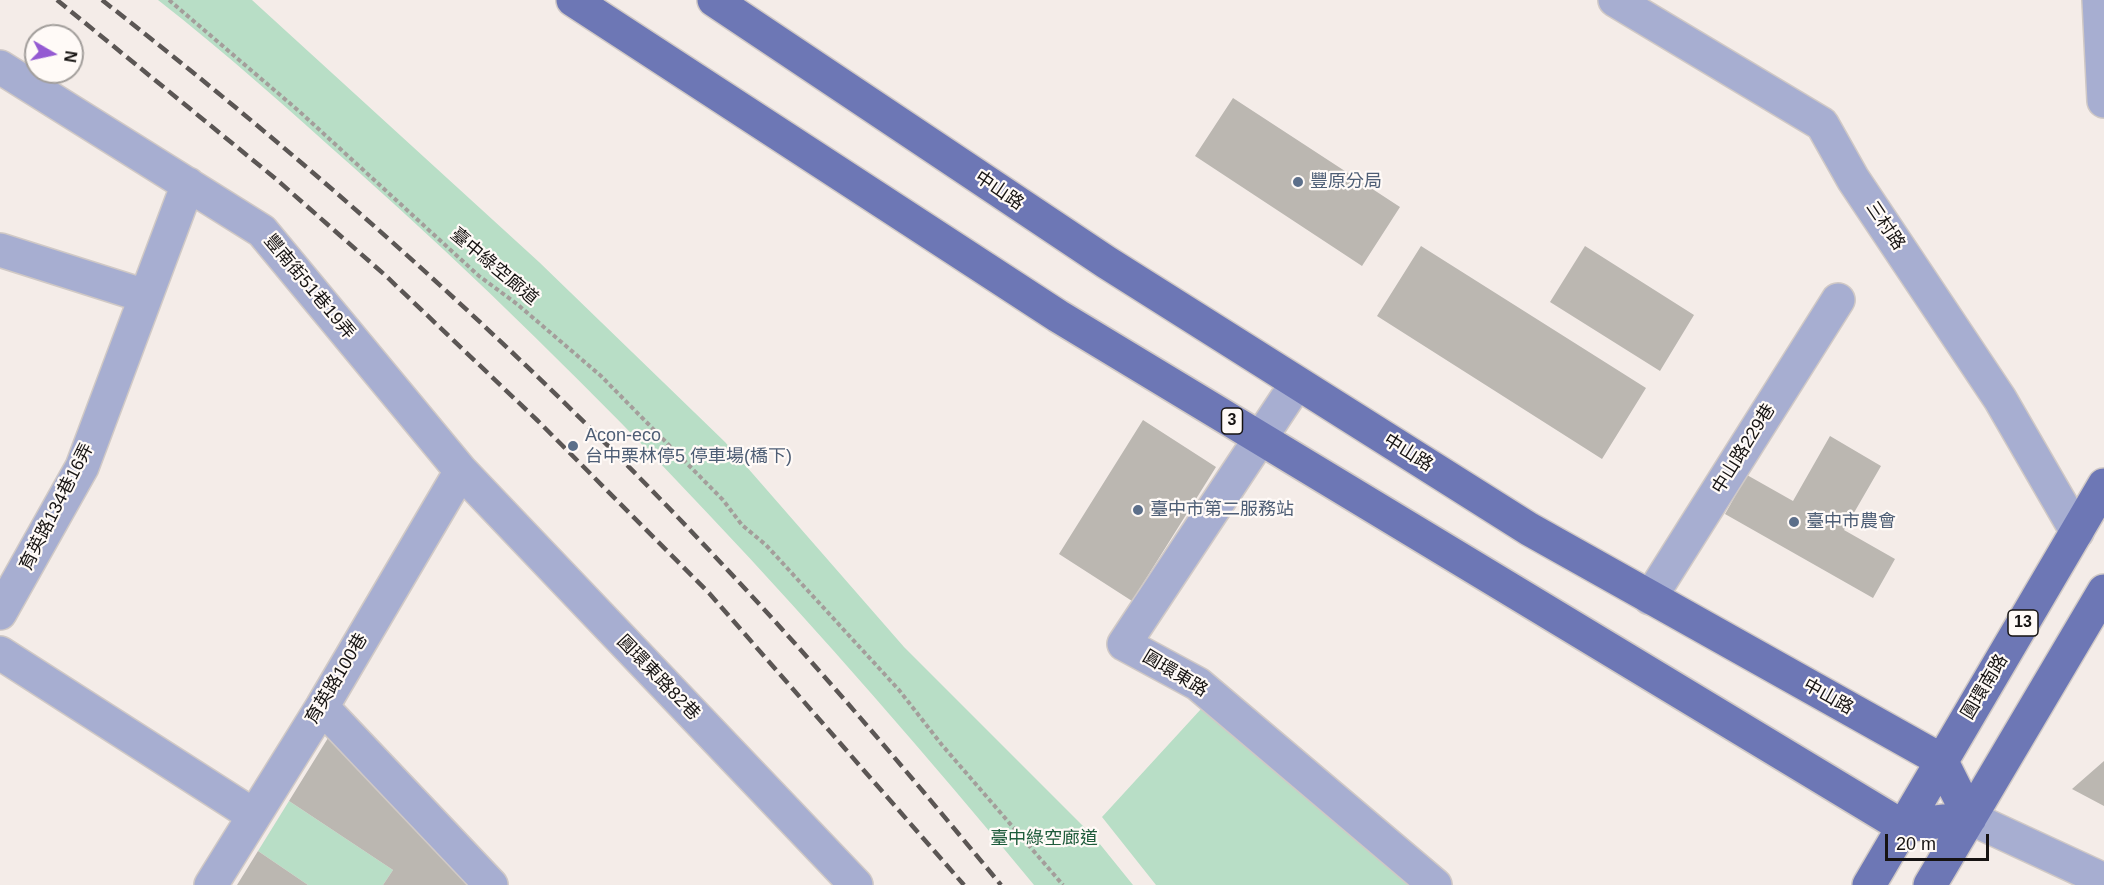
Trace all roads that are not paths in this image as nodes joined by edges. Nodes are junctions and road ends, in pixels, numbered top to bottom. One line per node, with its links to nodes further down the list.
1 (573, 0): 12 (main road, 3)
2 (1615, 0): 15 (street, 三村路)
3 (2099, 0): 6 (street)
4 (730, 5): 11 (main road, 中山路)
5 (0, 67): 7 (street, 豐南街51巷19弄)
6 (2104, 100)
7 (188, 184): 9 (street, 育英路134巷16弄); 13 (street, 豐南街51巷19弄)
8 (0, 250): 9 (street)
9 (146, 296): 18 (street, 育英路134巷16弄)
10 (1838, 300): 17 (street, 中山路229巷)
11 (1297, 383): 12 (street, 圓環東路); 17 (main road, 中山路)
12 (1262, 439): 24 (main road, 3); 29 (street, 圓環東路)
13 (461, 471): 20 (street, 育英路100巷); 28 (street, 圓環東路82巷)
14 (2104, 485): 15 (main road, 圓環南路 / 13)
15 (2077, 532): 21 (main road, 圓環南路 / 13)
16 (2104, 591): 23 (main road)
17 (1650, 598): 21 (main road, 中山路)
18 (0, 613)
19 (0, 653): 22 (street)
20 (321, 706): 22 (street, 育英路100巷); 27 (street)
21 (1941, 760): 23 (main road); 24 (main road, 圓環南路 / 13)
22 (253, 815): 26 (street, 育英路100巷)
23 (1970, 818): 24 (main road); 25 (street); 31 (main road)
24 (1902, 825): 30 (main road)
25 (2094, 880)
26 (212, 885)
27 (491, 885)
28 (856, 885)
29 (1435, 885)
30 (1869, 885)
31 (1930, 885)

